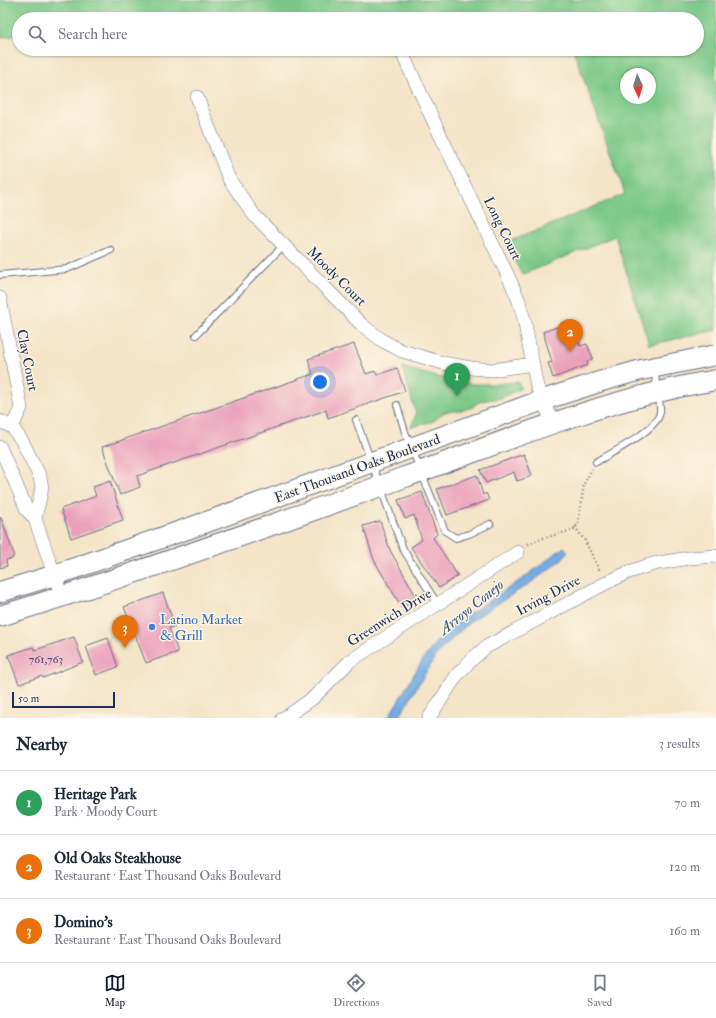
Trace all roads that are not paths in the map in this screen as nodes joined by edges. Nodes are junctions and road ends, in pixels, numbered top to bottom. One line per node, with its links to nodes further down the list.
1 (403, 56): 9 (street, Long Court)
2 (197, 97): 3 (street, Moody Court)
3 (284, 245): 7 (lane); 9 (street, Moody Court)
4 (111, 250): 5 (lane)
5 (0, 276)
6 (0, 298): 18 (street, Clay Court)
7 (196, 336)
8 (716, 355): 10 (main road, East Thousand Oaks Boulevard)
9 (533, 364): 13 (street, Long Court)
10 (653, 367): 12 (lane); 13 (main road, East Thousand Oaks Boulevard)
11 (716, 380): 12 (main road, East Thousand Oaks Boulevard)
12 (658, 392): 17 (main road, East Thousand Oaks Boulevard); 21 (lane)
13 (543, 400): 17 (street, Long Court); 20 (main road, East Thousand Oaks Boulevard)
14 (397, 405): 20 (lane)
15 (356, 420): 22 (lane)
16 (0, 421): 18 (street)
17 (553, 424): 23 (main road, East Thousand Oaks Boulevard)
18 (12, 427): 25 (street)
19 (0, 447): 25 (street)
20 (412, 448): 22 (main road, East Thousand Oaks Boulevard); 23 (lane)
21 (596, 462)
22 (372, 463): 24 (lane); 29 (main road, East Thousand Oaks Boulevard)
23 (422, 471): 24 (main road, East Thousand Oaks Boulevard); 26 (lane)
24 (380, 486): 31 (main road, East Thousand Oaks Boulevard); 32 (lane)
25 (35, 519): 29 (street)
26 (490, 524)
27 (518, 552): 32 (street, Greenwich Drive)
28 (716, 556): 35 (street, Irving Drive)
29 (55, 575): 30 (main road, East Thousand Oaks Boulevard); 31 (street)
30 (0, 592)
31 (62, 597): 33 (main road, East Thousand Oaks Boulevard)
32 (438, 605): 34 (street, Greenwich Drive)
33 (0, 616)
34 (284, 718)
35 (429, 718)

